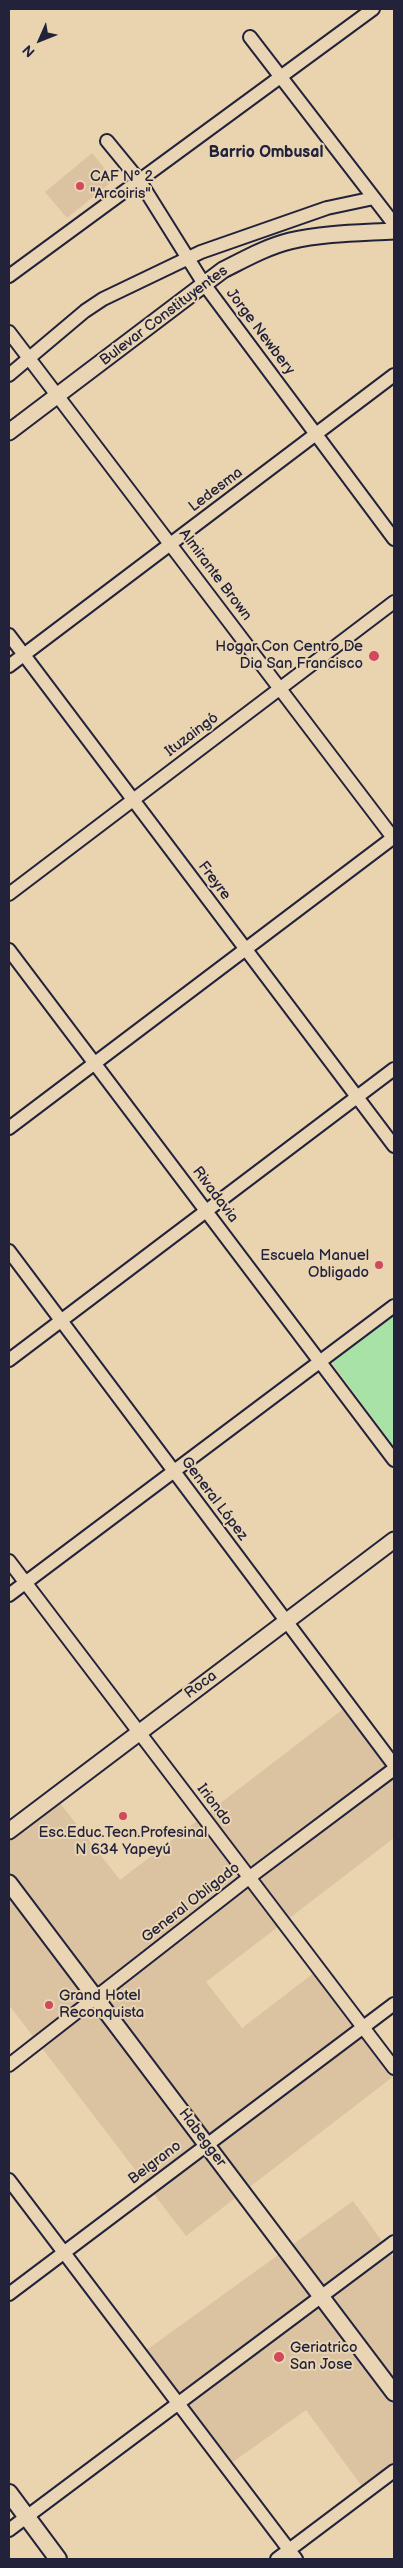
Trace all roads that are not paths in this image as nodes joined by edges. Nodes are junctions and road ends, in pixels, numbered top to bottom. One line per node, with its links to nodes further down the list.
1 (373, 9): 3 (street)
2 (250, 37): 3 (street)
3 (281, 77): 5 (street); 6 (street)
4 (107, 141): 5 (street, Jorge Newbery)
5 (140, 180): 9 (street, Jorge Newbery); 10 (street)
6 (374, 198): 7 (street); 9 (street)
7 (394, 224)
8 (394, 232): 11 (street, Bulevar Constituyentes)
9 (188, 258): 11 (street, Jorge Newbery); 13 (street)
10 (9, 276)
11 (204, 284): 16 (street, Bulevar Constituyentes); 18 (street, Jorge Newbery)
12 (9, 332): 13 (street, Almirante Brown)
13 (29, 359): 14 (street); 16 (street, Almirante Brown)
14 (9, 375)
15 (394, 375): 18 (street, Ledesma)
16 (58, 396): 17 (street, Bulevar Constituyentes); 20 (street, Almirante Brown)
17 (9, 432)
18 (316, 435): 19 (street, Jorge Newbery); 20 (street, Ledesma)
19 (394, 539)
20 (171, 544): 23 (street, Ledesma); 25 (street, Almirante Brown)
21 (394, 602): 25 (street, Ituzaingó)
22 (9, 634): 23 (street, Freyre)
23 (24, 655): 24 (street, Ledesma); 26 (street, Freyre)
24 (9, 666)
25 (280, 689): 26 (street, Ituzaingó); 27 (street, Almirante Brown)
26 (133, 800): 28 (street, Ituzaingó); 29 (street, Freyre)
27 (394, 838): 29 (street)
28 (9, 894)
29 (246, 949): 31 (street); 33 (street, Freyre)
30 (9, 950): 31 (street, Rivadavia)
31 (95, 1063): 34 (street); 36 (street, Rivadavia)
32 (394, 1070): 33 (street)
33 (358, 1097): 35 (street, Freyre); 36 (street)
34 (9, 1128)
35 (394, 1146)
36 (207, 1210): 39 (street); 41 (street, Rivadavia)
37 (9, 1251): 39 (street, General López)
38 (394, 1306): 41 (street)
39 (61, 1320): 40 (street); 43 (street, General López)
40 (9, 1360)
41 (320, 1362): 42 (street, Rivadavia); 43 (street)
42 (394, 1460)
43 (173, 1472): 46 (street); 48 (street, General López)
44 (394, 1540): 48 (street, Roca)
45 (9, 1560): 46 (street, Iriondo)
46 (25, 1583): 47 (street); 49 (street, Iriondo)
47 (9, 1595)
48 (286, 1622): 49 (street, Roca); 50 (street, General López)
49 (139, 1733): 51 (street, Roca); 52 (street, Iriondo)
50 (394, 1767): 52 (street, General Obligado)
51 (9, 1831)
52 (250, 1877): 54 (street, General Obligado); 56 (street, Iriondo)
53 (9, 1882): 54 (street, Habegger)
54 (97, 1997): 57 (street, General Obligado); 59 (street, Habegger)
55 (394, 2004): 56 (street, Belgrano)
56 (363, 2028): 58 (street, Iriondo); 59 (street, Belgrano)
57 (9, 2066)
58 (394, 2068)
59 (206, 2145): 62 (street, Belgrano); 64 (street, Habegger)
60 (9, 2180): 62 (street)
61 (394, 2242): 64 (street)
62 (64, 2253): 63 (street, Belgrano); 66 (street)
63 (9, 2294)
64 (322, 2296): 65 (street, Habegger); 66 (street)
65 (394, 2393)
66 (179, 2404): 69 (street); 71 (street)
67 (394, 2471): 71 (street)
68 (9, 2494): 69 (main road)
69 (26, 2516): 70 (street); 72 (main road)
70 (9, 2530)
71 (293, 2555): 73 (street)
72 (58, 2559)
73 (277, 2559)

